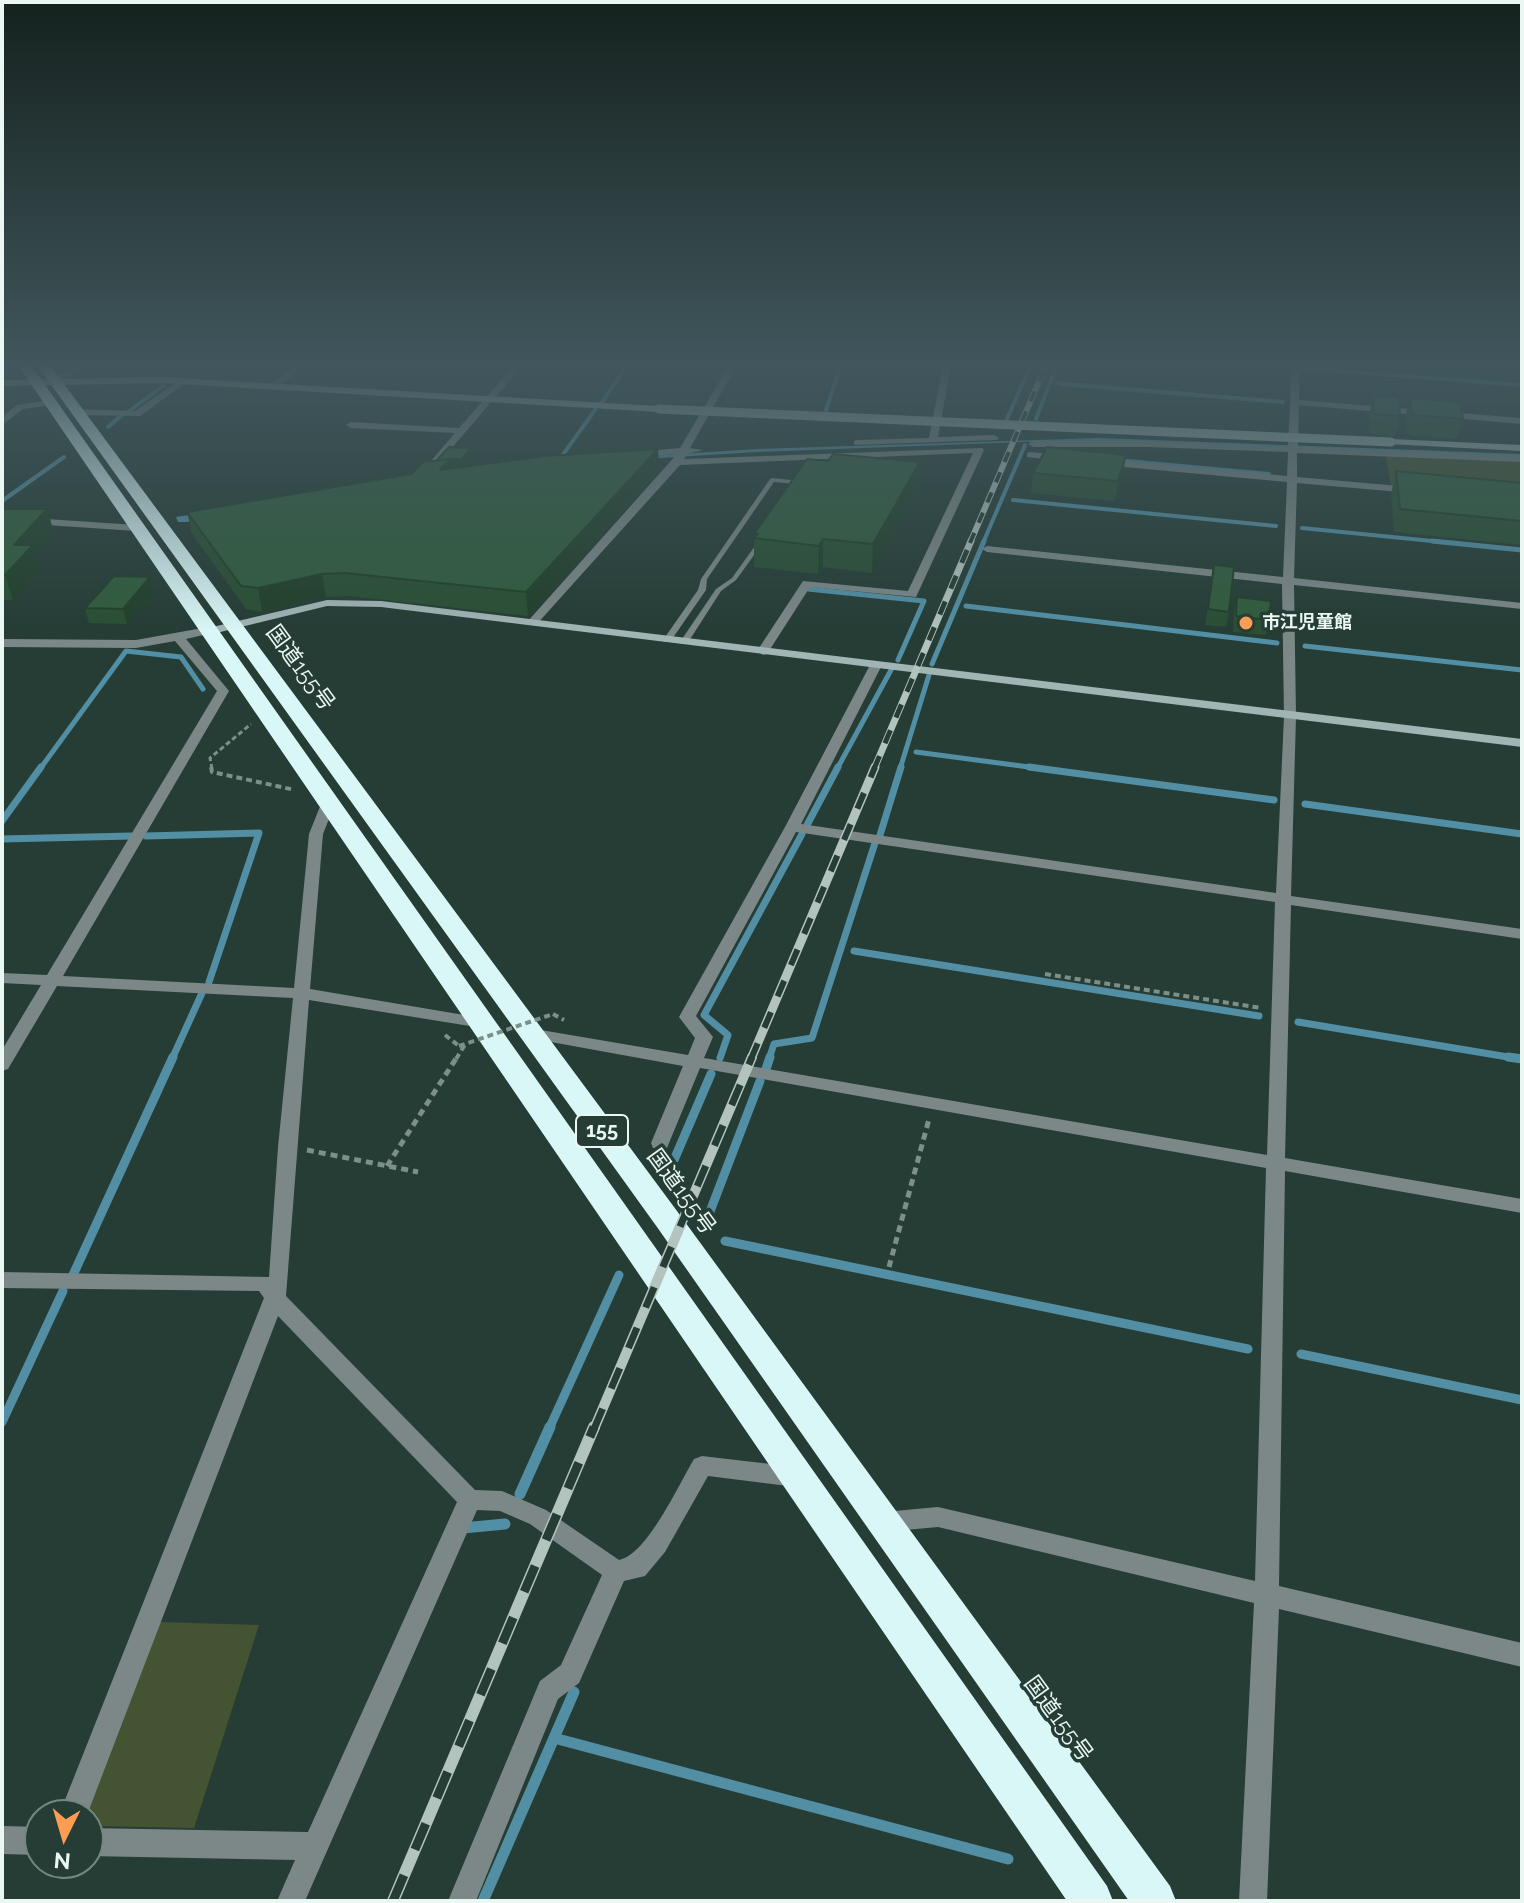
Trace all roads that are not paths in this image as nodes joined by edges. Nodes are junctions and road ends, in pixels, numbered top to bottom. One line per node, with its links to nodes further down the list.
1 (91, 454): 21 (highway, 国道155号 / 155)
2 (97, 454): 27 (highway, 国道155号 / 155)
3 (441, 454): 16 (street)
4 (631, 454): 5 (street)
5 (634, 454)
6 (683, 454): 15 (street)
7 (883, 454): 15 (street)
8 (977, 454): 32 (street)
9 (1293, 454): 17 (street)
10 (1423, 454): 13 (street)
11 (1030, 455): 12 (street)
12 (1076, 459)
13 (1522, 459)
14 (1092, 461): 17 (street)
15 (677, 462): 26 (street)
16 (435, 476)
17 (1291, 479): 18 (street); 24 (street)
18 (1430, 492)
19 (792, 496): 29 (lane)
20 (2, 519): 21 (street)
21 (136, 528): 27 (highway, 国道155号 / 155)
22 (767, 532): 30 (lane)
23 (987, 549): 24 (street)
24 (1288, 582): 25 (street); 34 (street)
25 (1522, 606)
26 (532, 623): 27 (street); 29 (street)
27 (221, 628): 28 (street); 36 (highway, 国道155号 / 155); 44 (highway, 国道155号 / 155)
28 (179, 638): 31 (street); 41 (street)
29 (667, 640): 30 (street)
30 (684, 642): 32 (street)
31 (4, 646)
32 (763, 651): 33 (street)
33 (876, 665): 34 (street); 37 (street)
34 (1290, 716): 35 (street); 38 (street)
35 (1522, 743)
36 (322, 795): 42 (street); 43 (highway, 国道155号 / 155)
37 (792, 827): 38 (street); 45 (street)
38 (1282, 899): 39 (street); 48 (street)
39 (1522, 934)
40 (2, 978): 41 (street)
41 (53, 980): 42 (street); 46 (street)
42 (300, 993): 43 (street); 51 (street)
43 (482, 1023): 52 (highway, 国道155号 / 155)
44 (529, 1033): 45 (street); 54 (highway, 国道155号 / 155)
45 (694, 1064): 47 (street); 48 (street)
46 (2, 1065)
47 (660, 1143)
48 (1275, 1161): 49 (street); 56 (street)
49 (1522, 1206)
50 (2, 1280): 51 (street)
51 (275, 1298): 53 (street); 58 (street)
52 (797, 1477): 55 (street); 65 (highway, 国道155号 / 155)
53 (470, 1500): 55 (street); 62 (street)
54 (882, 1523): 56 (street); 66 (highway, 国道155号 / 155)
55 (616, 1571): 64 (street)
56 (1267, 1595): 57 (street); 67 (street)
57 (1522, 1655)
58 (79, 1799)
59 (2, 1840): 60 (street)
60 (24, 1841)
61 (104, 1842): 62 (street)
62 (315, 1846): 63 (street)
63 (291, 1901)
64 (462, 1901)
65 (1092, 1901)
66 (1155, 1901)
67 (1253, 1901)

